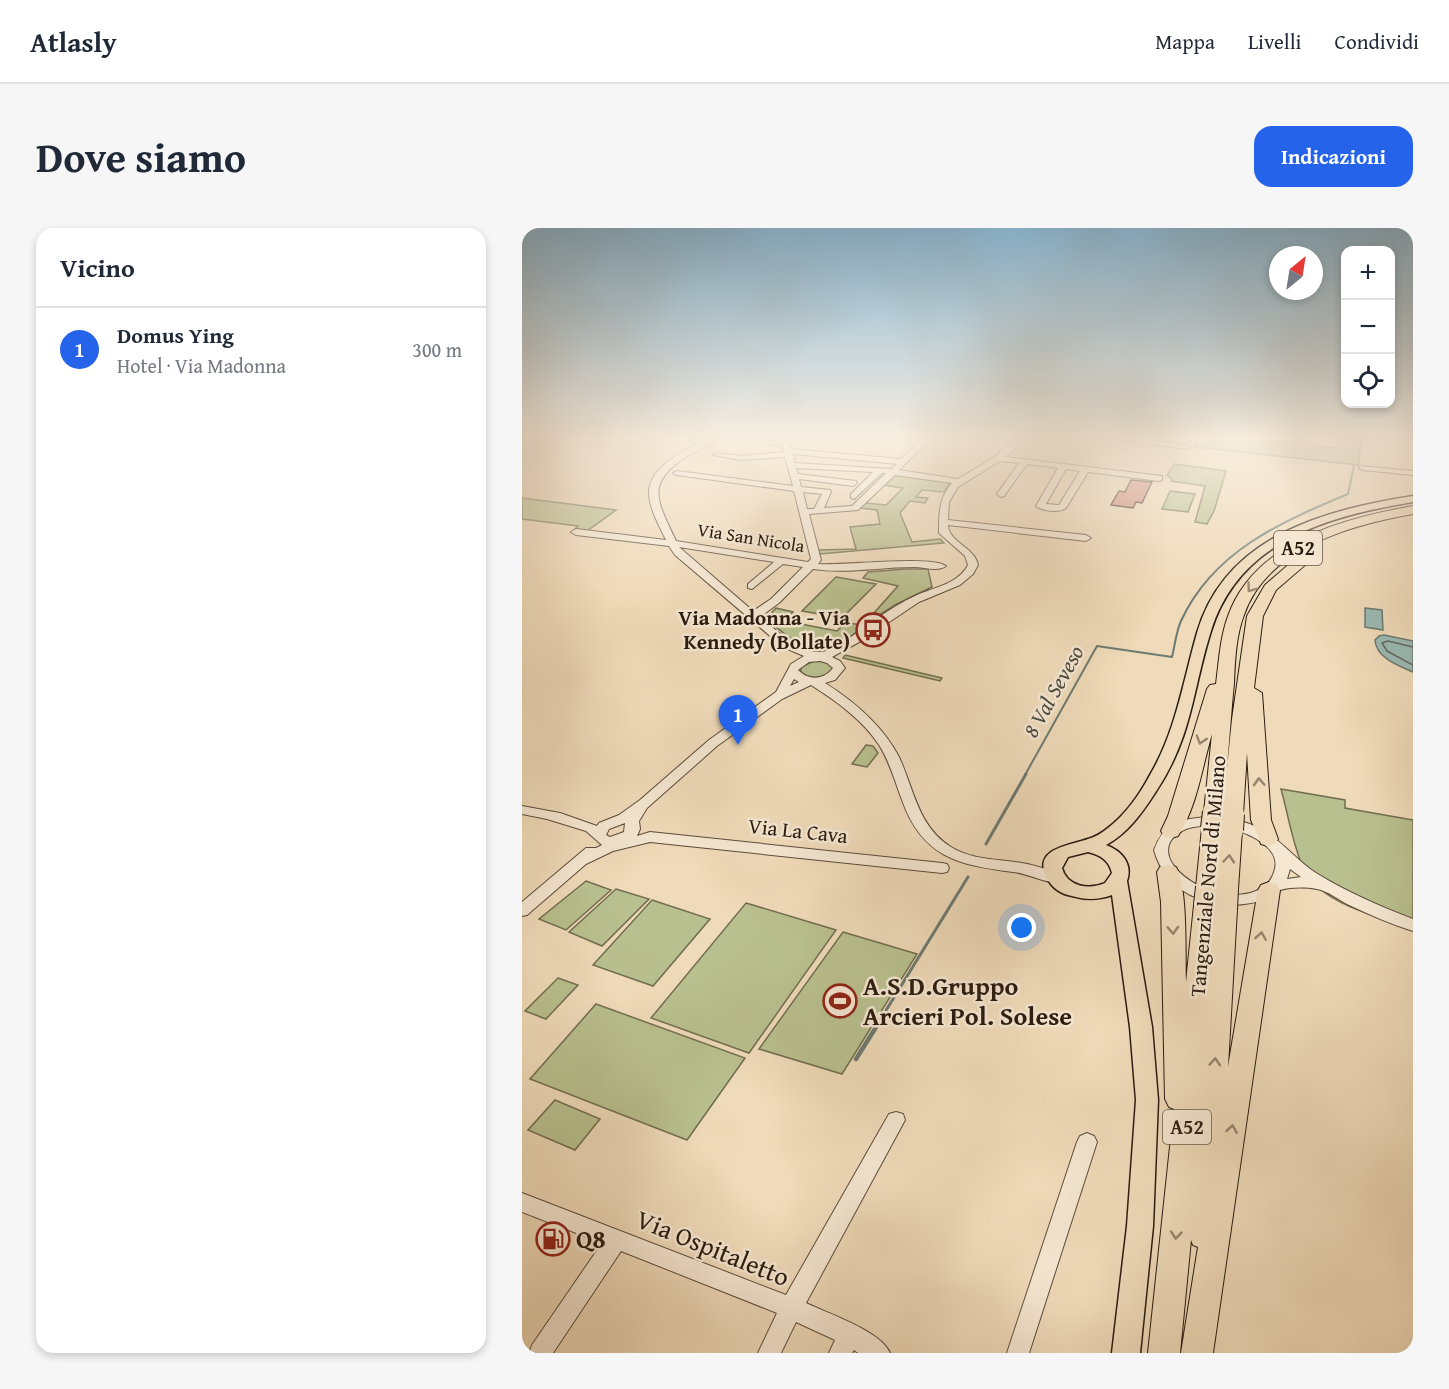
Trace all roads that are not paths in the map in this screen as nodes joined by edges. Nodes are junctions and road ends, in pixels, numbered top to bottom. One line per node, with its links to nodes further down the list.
1 (653, 490): 20 (street)
2 (799, 490): 14 (street)
3 (813, 490): 15 (street)
4 (860, 490): 11 (street)
5 (874, 490): 15 (street)
6 (950, 490): 17 (street)
7 (1004, 490): 10 (street)
8 (1049, 490): 9 (street)
9 (1072, 490)
10 (1001, 494)
11 (854, 496)
12 (1413, 498): 42 (main road)
13 (1413, 510): 26 (highway, Tangenziale Nord di Milano / A52, one-way to 26)
14 (804, 512): 15 (street); 22 (street)
15 (816, 512)
16 (1413, 517): 28 (highway, Tangenziale Nord di Milano / A52)
17 (944, 522): 19 (street); 29 (street)
18 (576, 532): 20 (street, Via San Nicola)
19 (1086, 538)
20 (672, 544): 21 (street, Via San Nicola); 25 (street)
21 (782, 560): 22 (street, Via San Nicola); 24 (street)
22 (814, 565): 23 (street, Via San Nicola); 25 (street)
23 (941, 566)
24 (752, 586)
25 (749, 614): 27 (street)
26 (1229, 643): 41 (highway, Tangenziale Nord di Milano / A52); 44 (highway, one-way to 44)
27 (787, 645): 30 (street); 32 (street)
28 (1250, 645): 41 (highway, Tangenziale Nord di Milano / A52); 46 (highway, one-way to 28)
29 (844, 648): 30 (street); 31 (street)
30 (819, 658): 31 (street); 32 (street)
31 (836, 663): 33 (street)
32 (794, 669): 34 (street); 35 (street)
33 (830, 678): 34 (street); 36 (street)
34 (812, 681): 35 (street); 36 (street)
35 (778, 696): 37 (street)
36 (841, 698): 51 (street)
37 (642, 805): 40 (street); 43 (street)
38 (522, 810): 39 (street)
39 (546, 814): 40 (street); 43 (street)
40 (579, 820): 43 (street, Via La Cava)
41 (1223, 821): 59 (highway, Tangenziale Nord di Milano / A52)
42 (1120, 828): 47 (main road); 48 (main road)
43 (616, 831): 45 (street, Via La Cava); 50 (street)
44 (1171, 831): 46 (street); 53 (street)
45 (650, 837): 50 (street); 52 (street, Via La Cava)
46 (1273, 845): 56 (street); 57 (street)
47 (1088, 846): 48 (main road); 49 (main road)
48 (1116, 857): 55 (main road)
49 (1055, 858): 51 (street); 54 (main road)
50 (583, 861): 60 (street)
51 (1017, 867): 54 (street)
52 (942, 868)
53 (1168, 872): 57 (street); 65 (highway, one-way to 65)
54 (1056, 878): 58 (main road)
55 (1119, 882): 58 (main road); 61 (main road)
56 (1328, 886): 57 (street); 62 (street)
57 (1272, 888): 76 (highway, one-way to 57)
58 (1087, 893): 61 (main road)
59 (1216, 897): 65 (highway, Tangenziale Nord di Milano / A52); 76 (highway, Tangenziale Nord di Milano / A52, one-way to 59)
60 (522, 911)
61 (1123, 921): 74 (main road)
62 (1413, 926)
63 (896, 1120): 68 (street)
64 (1087, 1142): 73 (street)
65 (1181, 1190): 75 (highway, Tangenziale Nord di Milano / A52, one-way to 75)
66 (522, 1202): 67 (street, Via Ospitaletto)
67 (617, 1239): 68 (street, Via Ospitaletto); 70 (street)
68 (791, 1308): 69 (street, Via Ospitaletto); 71 (street)
69 (845, 1344): 72 (street, Via Ospitaletto)
70 (540, 1353)
71 (769, 1353)
72 (879, 1353)
73 (1018, 1353)
74 (1126, 1353)
75 (1164, 1353)
76 (1197, 1353)

